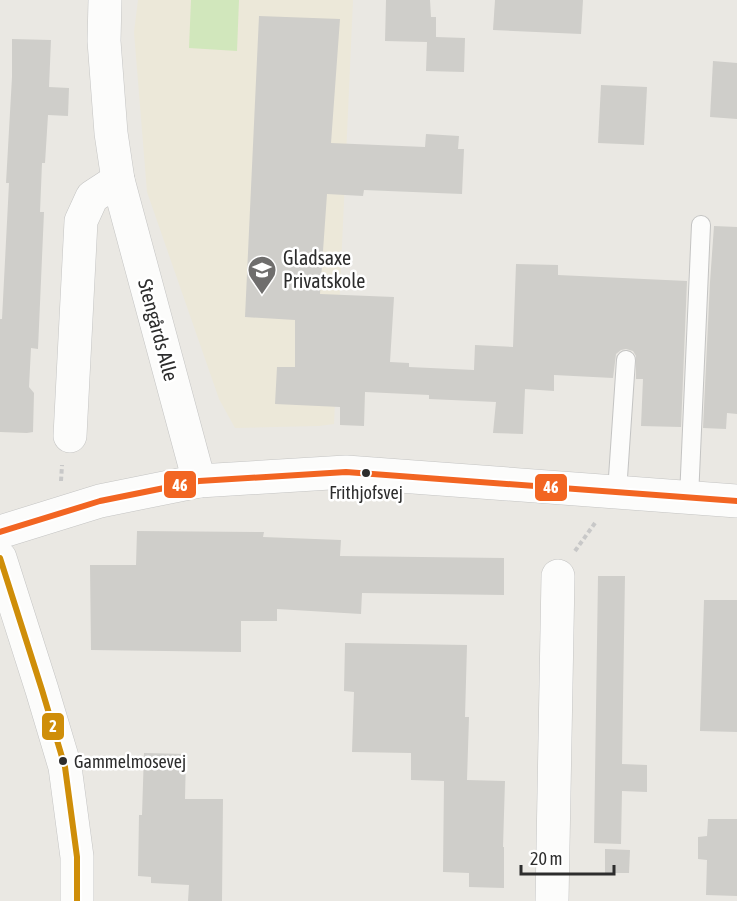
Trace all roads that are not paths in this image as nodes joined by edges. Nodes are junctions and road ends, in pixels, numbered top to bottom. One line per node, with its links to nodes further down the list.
1 (105, 0): 2 (street, Stengårds Alle)
2 (118, 180): 5 (street); 6 (street, Stengårds Alle)
3 (701, 225): 8 (lane)
4 (626, 360): 7 (lane)
5 (70, 436)
6 (199, 481): 7 (street); 10 (street)
7 (617, 492): 8 (street)
8 (689, 498): 9 (street)
9 (737, 501)
10 (0, 532)
11 (0, 558): 13 (street)
12 (558, 576): 14 (street)
13 (76, 901)
14 (552, 901)

